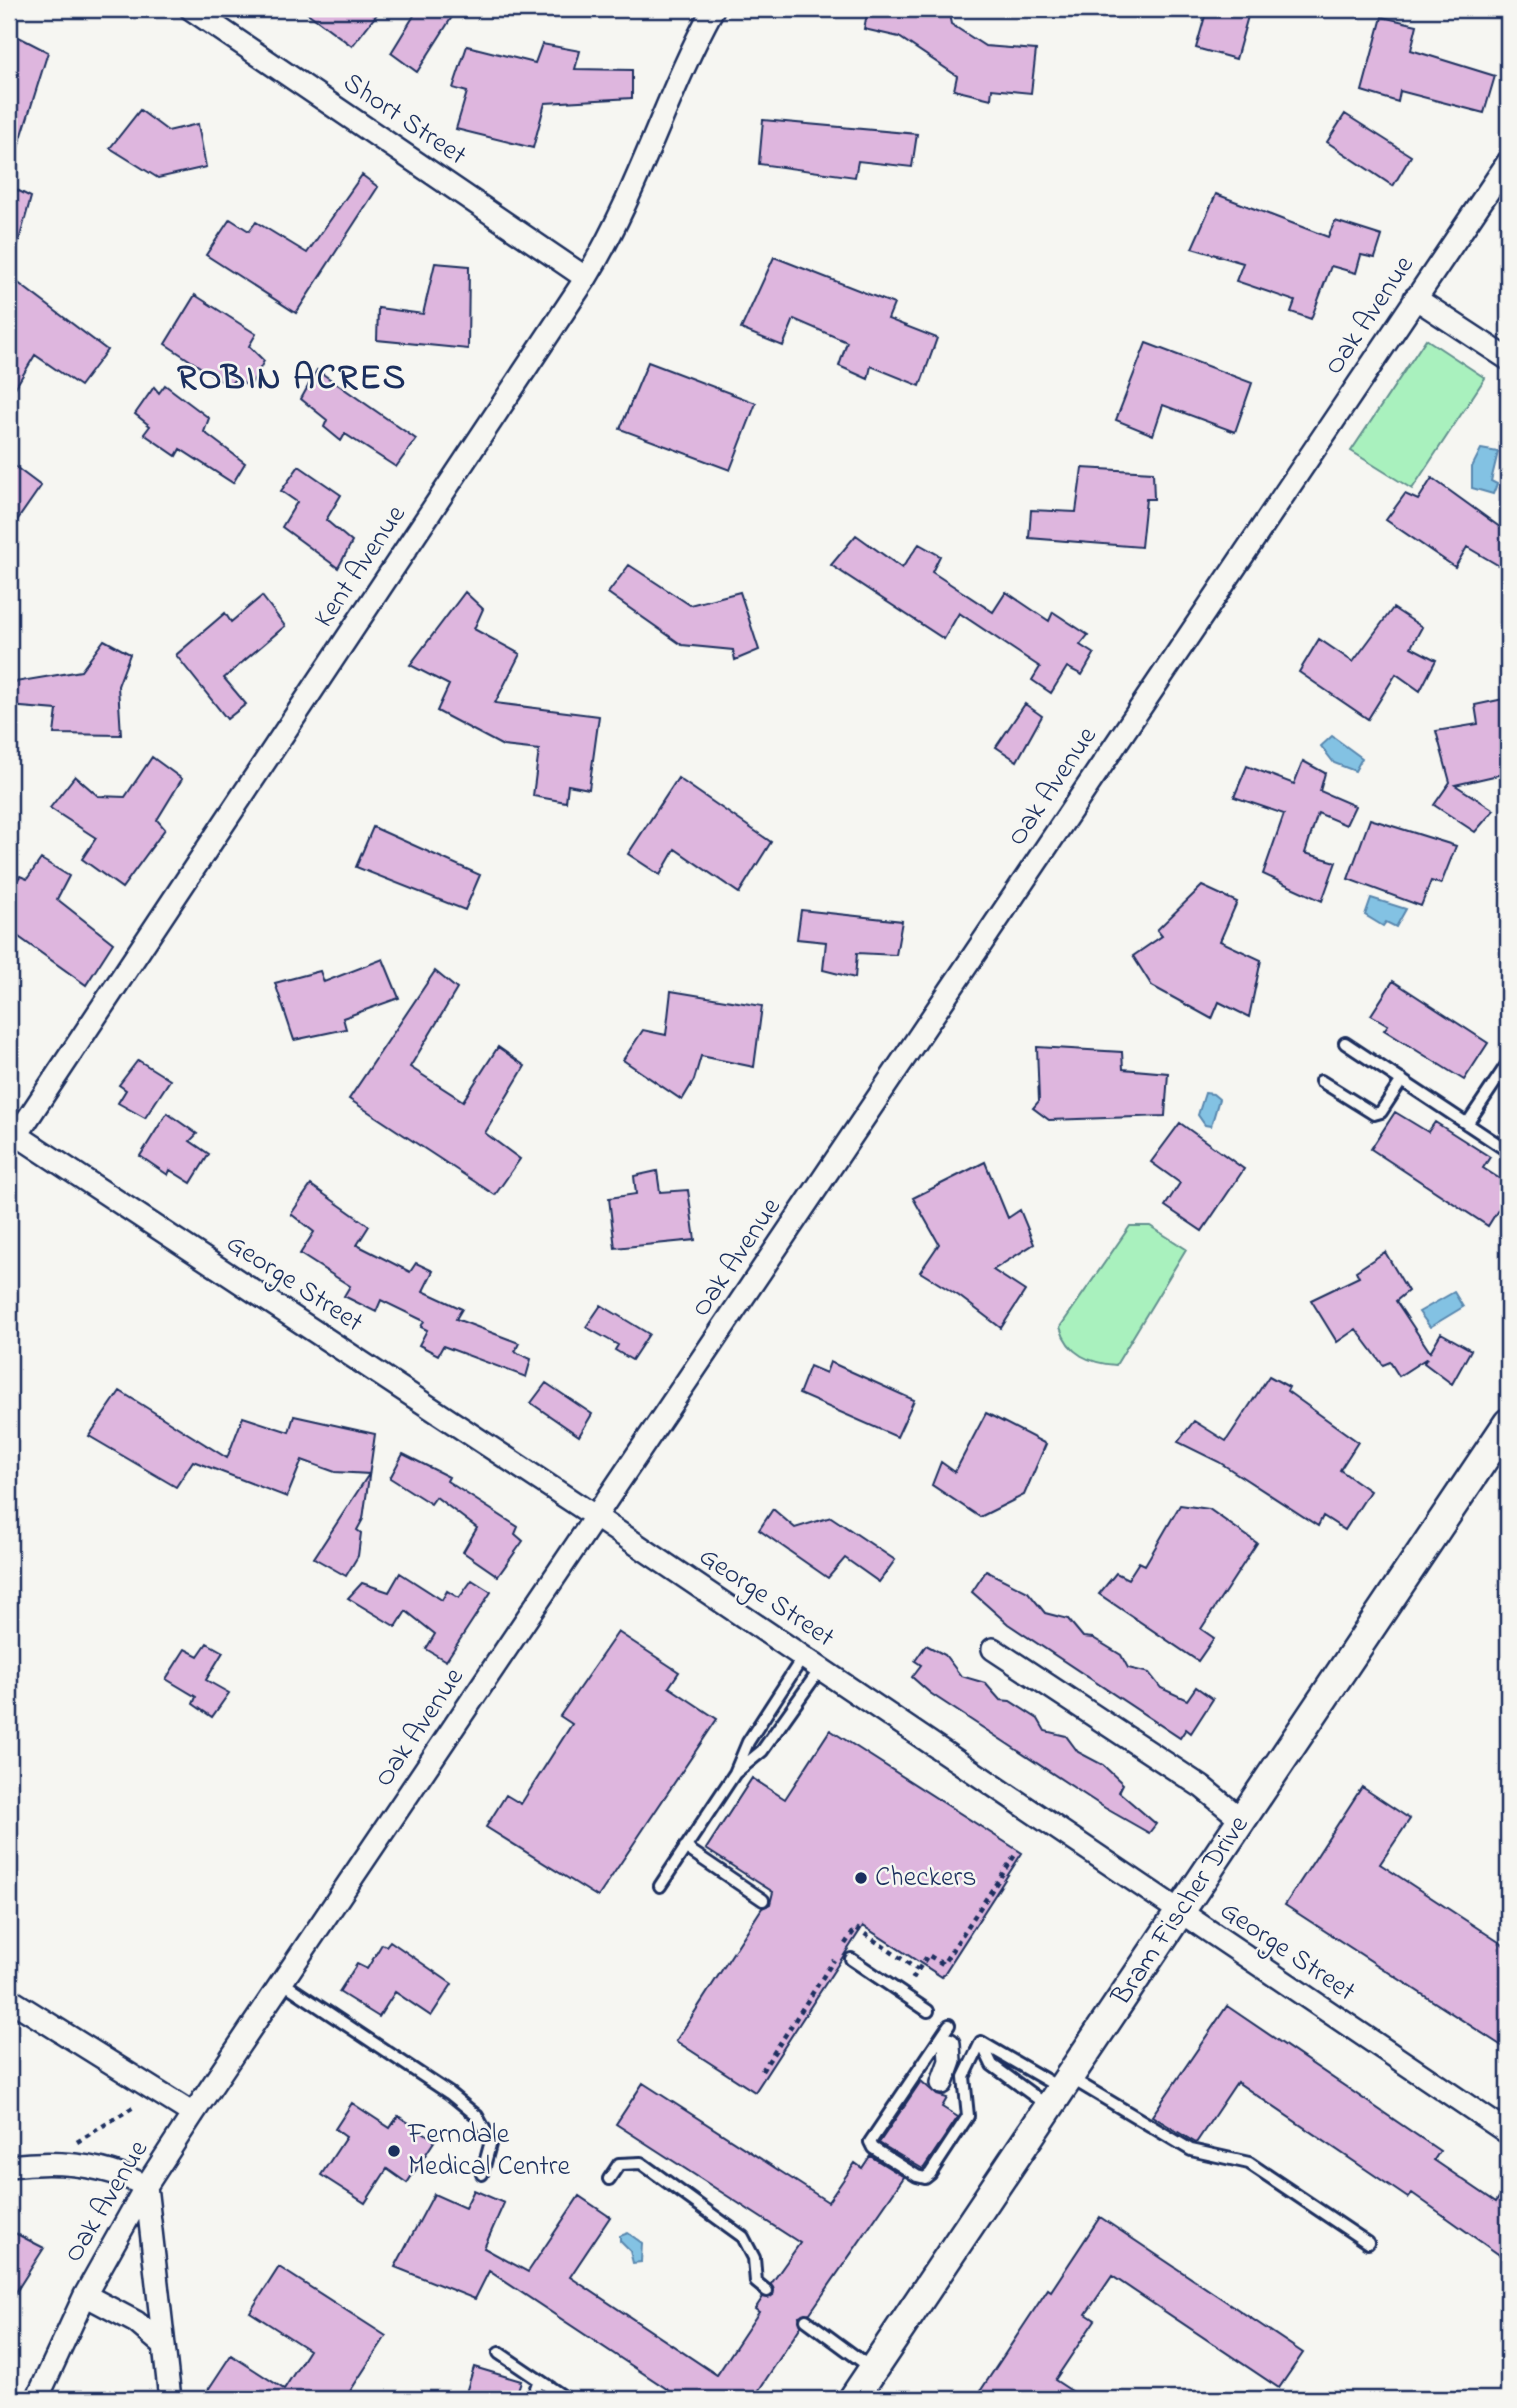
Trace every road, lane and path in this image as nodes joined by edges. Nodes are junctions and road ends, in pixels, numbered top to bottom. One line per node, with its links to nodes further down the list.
1 (191, 9): 4 (street, Short Street)
2 (713, 9): 4 (street, Kent Avenue)
3 (1508, 162): 5 (street, Oak Avenue)
4 (586, 278): 12 (street, Kent Avenue)
5 (1415, 298): 6 (street); 15 (street, Oak Avenue)
6 (1508, 359)
7 (1345, 1042): 9 (lane)
8 (1508, 1063): 11 (lane)
9 (1402, 1080): 10 (lane); 11 (lane)
10 (1321, 1081)
11 (1467, 1124): 13 (lane)
12 (13, 1136): 15 (street, George Street)
13 (1508, 1151)
14 (1508, 1423): 19 (main road, Bram Fischer Drive)
15 (596, 1517): 17 (street, George Street); 27 (street, Oak Avenue)
16 (993, 1648): 19 (street)
17 (812, 1663): 18 (lane); 18 (lane); 24 (street, George Street)
18 (734, 1773): 20 (lane)
19 (1241, 1819): 24 (main road, Bram Fischer Drive)
20 (685, 1847): 22 (lane); 23 (lane)
21 (1015, 1855): 26 (path)
22 (660, 1886)
23 (763, 1900)
24 (1181, 1913): 37 (main road, Bram Fischer Drive); 40 (street, George Street)
25 (851, 1959): 30 (lane)
26 (918, 1970): 28 (path); 35 (path)
27 (282, 1982): 39 (street, Oak Avenue); 43 (lane)
28 (909, 1984)
29 (9, 1999): 39 (street)
30 (928, 2011)
31 (949, 2035): 34 (lane); 36 (street)
32 (981, 2042): 33 (lane); 34 (lane); 37 (lane)
33 (992, 2065): 34 (lane); 37 (lane)
34 (970, 2067)
35 (762, 2071)
36 (942, 2083)
37 (1060, 2091): 46 (lane); 52 (main road, Bram Fischer Drive)
38 (135, 2106): 41 (path)
39 (193, 2114): 45 (street, Oak Avenue)
40 (1508, 2133)
41 (73, 2145)
42 (9, 2166): 45 (street)
43 (482, 2174)
44 (609, 2179): 47 (lane)
45 (146, 2186): 48 (street, Oak Avenue); 50 (street)
46 (1368, 2243)
47 (767, 2291)
48 (85, 2295): 50 (street); 54 (street, Oak Avenue)
49 (806, 2320): 52 (lane)
50 (163, 2345): 55 (street)
51 (499, 2353): 53 (lane)
52 (873, 2370): 58 (main road, Bram Fischer Drive)
53 (539, 2381): 56 (lane); 57 (lane)
54 (37, 2399)
55 (170, 2399)
56 (532, 2399)
57 (567, 2399)
58 (853, 2399)

